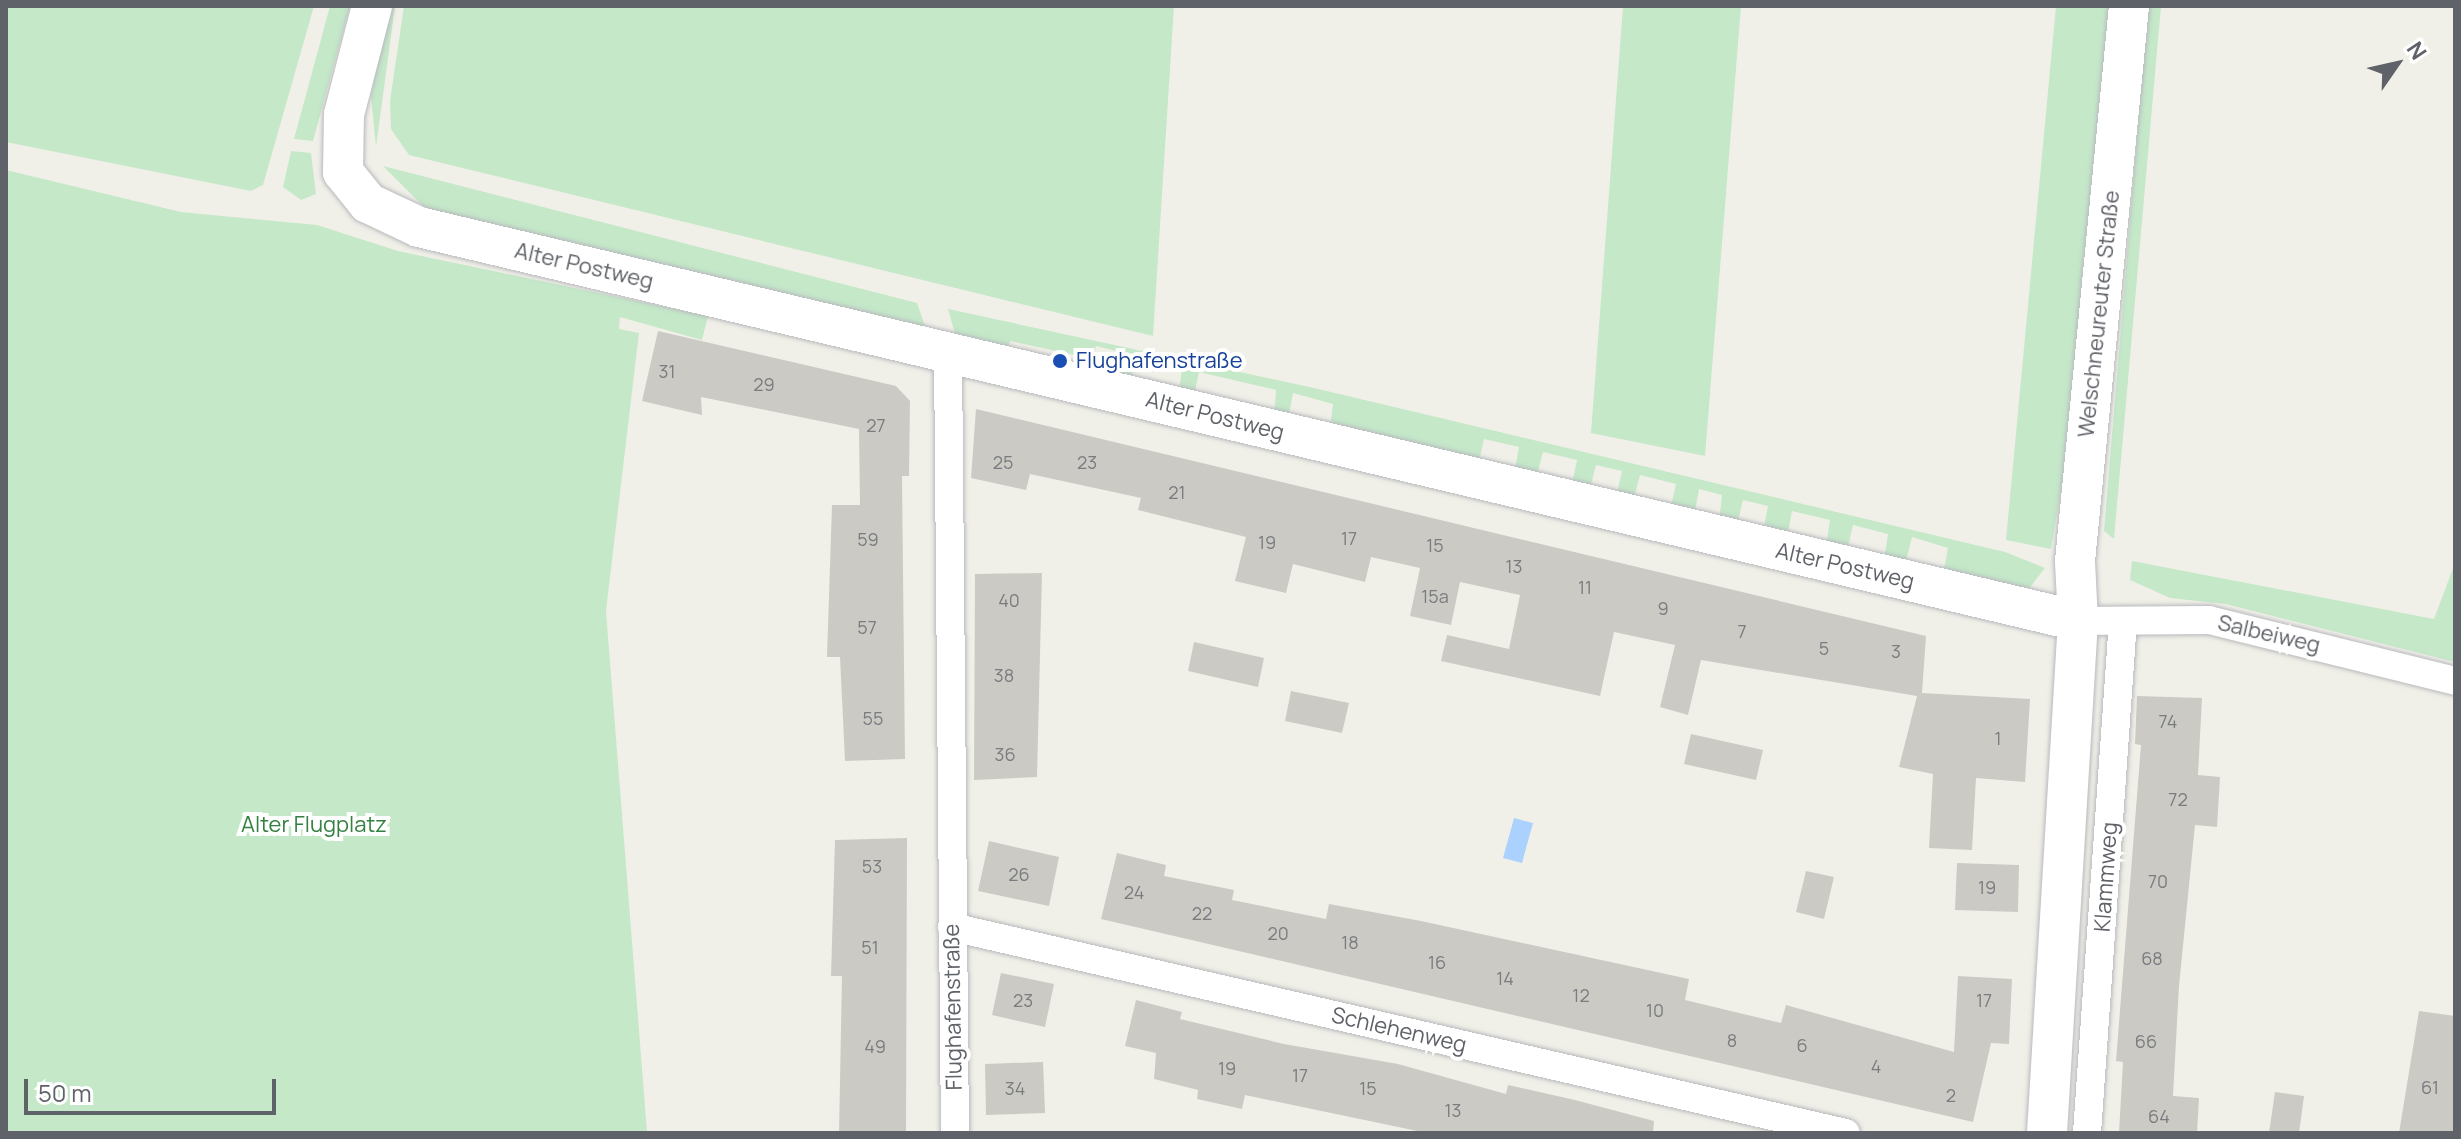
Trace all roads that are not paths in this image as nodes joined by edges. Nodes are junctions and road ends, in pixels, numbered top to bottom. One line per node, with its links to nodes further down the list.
1 (372, 6): 3 (main road, Alter Postweg)
2 (2129, 6): 4 (main road, Welschneureuter Straße)
3 (948, 353): 4 (main road, Alter Postweg); 7 (street, Flughafenstraße)
4 (2078, 621): 5 (street, Salbeiweg); 10 (main road, Klammweg)
5 (2123, 621): 6 (street, Salbeiweg); 11 (street, Klammweg)
6 (2455, 681)
7 (952, 927): 8 (street, Flughafenstraße); 9 (street, Schlehenweg)
8 (955, 1133)
9 (1846, 1133)
10 (2047, 1133)
11 (2087, 1133)

